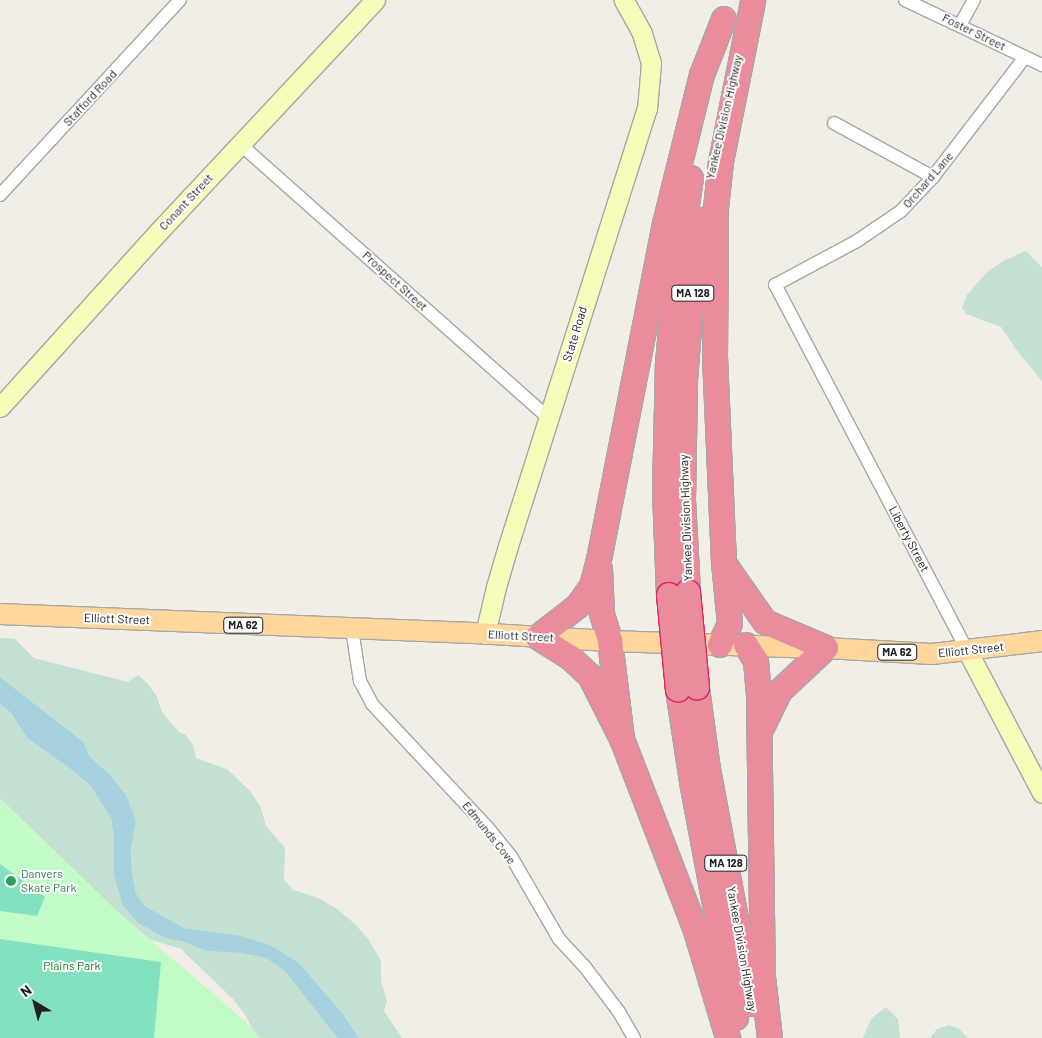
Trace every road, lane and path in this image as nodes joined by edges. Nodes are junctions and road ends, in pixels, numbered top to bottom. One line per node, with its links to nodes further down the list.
1 (180, 0): 14 (street, Stafford Road)
2 (375, 0): 12 (main road, Conant Street)
3 (624, 0): 17 (main road, State Road)
4 (905, 0): 8 (street, Foster Street)
5 (974, 0): 8 (street)
6 (754, 1): 19 (highway); 20 (highway, Yankee Division Highway / MA 128)
7 (727, 10): 18 (highway); 20 (highway, Yankee Division Highway / MA 128)
8 (960, 25): 9 (street, Foster Street)
9 (1025, 57): 10 (street, Foster Street); 13 (street, Orchard Lane)
10 (1040, 61)
11 (834, 123): 13 (street)
12 (240, 144): 16 (main road, Conant Street); 17 (street, Prospect Street)
13 (933, 177): 15 (street, Orchard Lane)
14 (0, 196)
15 (775, 285): 30 (street, Liberty Street)
16 (0, 407)
17 (549, 418): 23 (main road, State Road)
18 (599, 560): 24 (highway); 25 (highway)
19 (724, 563): 27 (highway); 29 (highway)
20 (679, 593): 31 (highway, Yankee Division Highway / MA 128, bridge)
21 (0, 614): 22 (main road, Elliott Street / MA 62)
22 (352, 629): 23 (main road, Elliott Street / MA 62); 35 (street, Edmunds Cove)
23 (485, 634): 24 (main road, Elliott Street / MA 62)
24 (538, 638): 25 (main road, Elliott Street / MA 62); 33 (highway)
25 (610, 641): 27 (main road, Elliott Street / MA 62); 33 (highway)
26 (1042, 641): 30 (main road, Elliott Street / MA 62)
27 (720, 645): 28 (main road, Elliott Street / MA 62)
28 (746, 645): 29 (main road, Elliott Street / MA 62); 32 (highway)
29 (826, 648): 30 (main road, Elliott Street / MA 62); 32 (highway)
30 (968, 652): 34 (main road, Liberty Street)
31 (688, 689): 37 (highway, Yankee Division Highway / MA 128); 38 (highway, Yankee Division Highway / MA 128)
32 (760, 732): 39 (highway)
33 (622, 739): 36 (highway)
34 (1042, 793)
35 (634, 1038)
36 (728, 1038)
37 (740, 1038)
38 (758, 1038)
39 (770, 1038)

